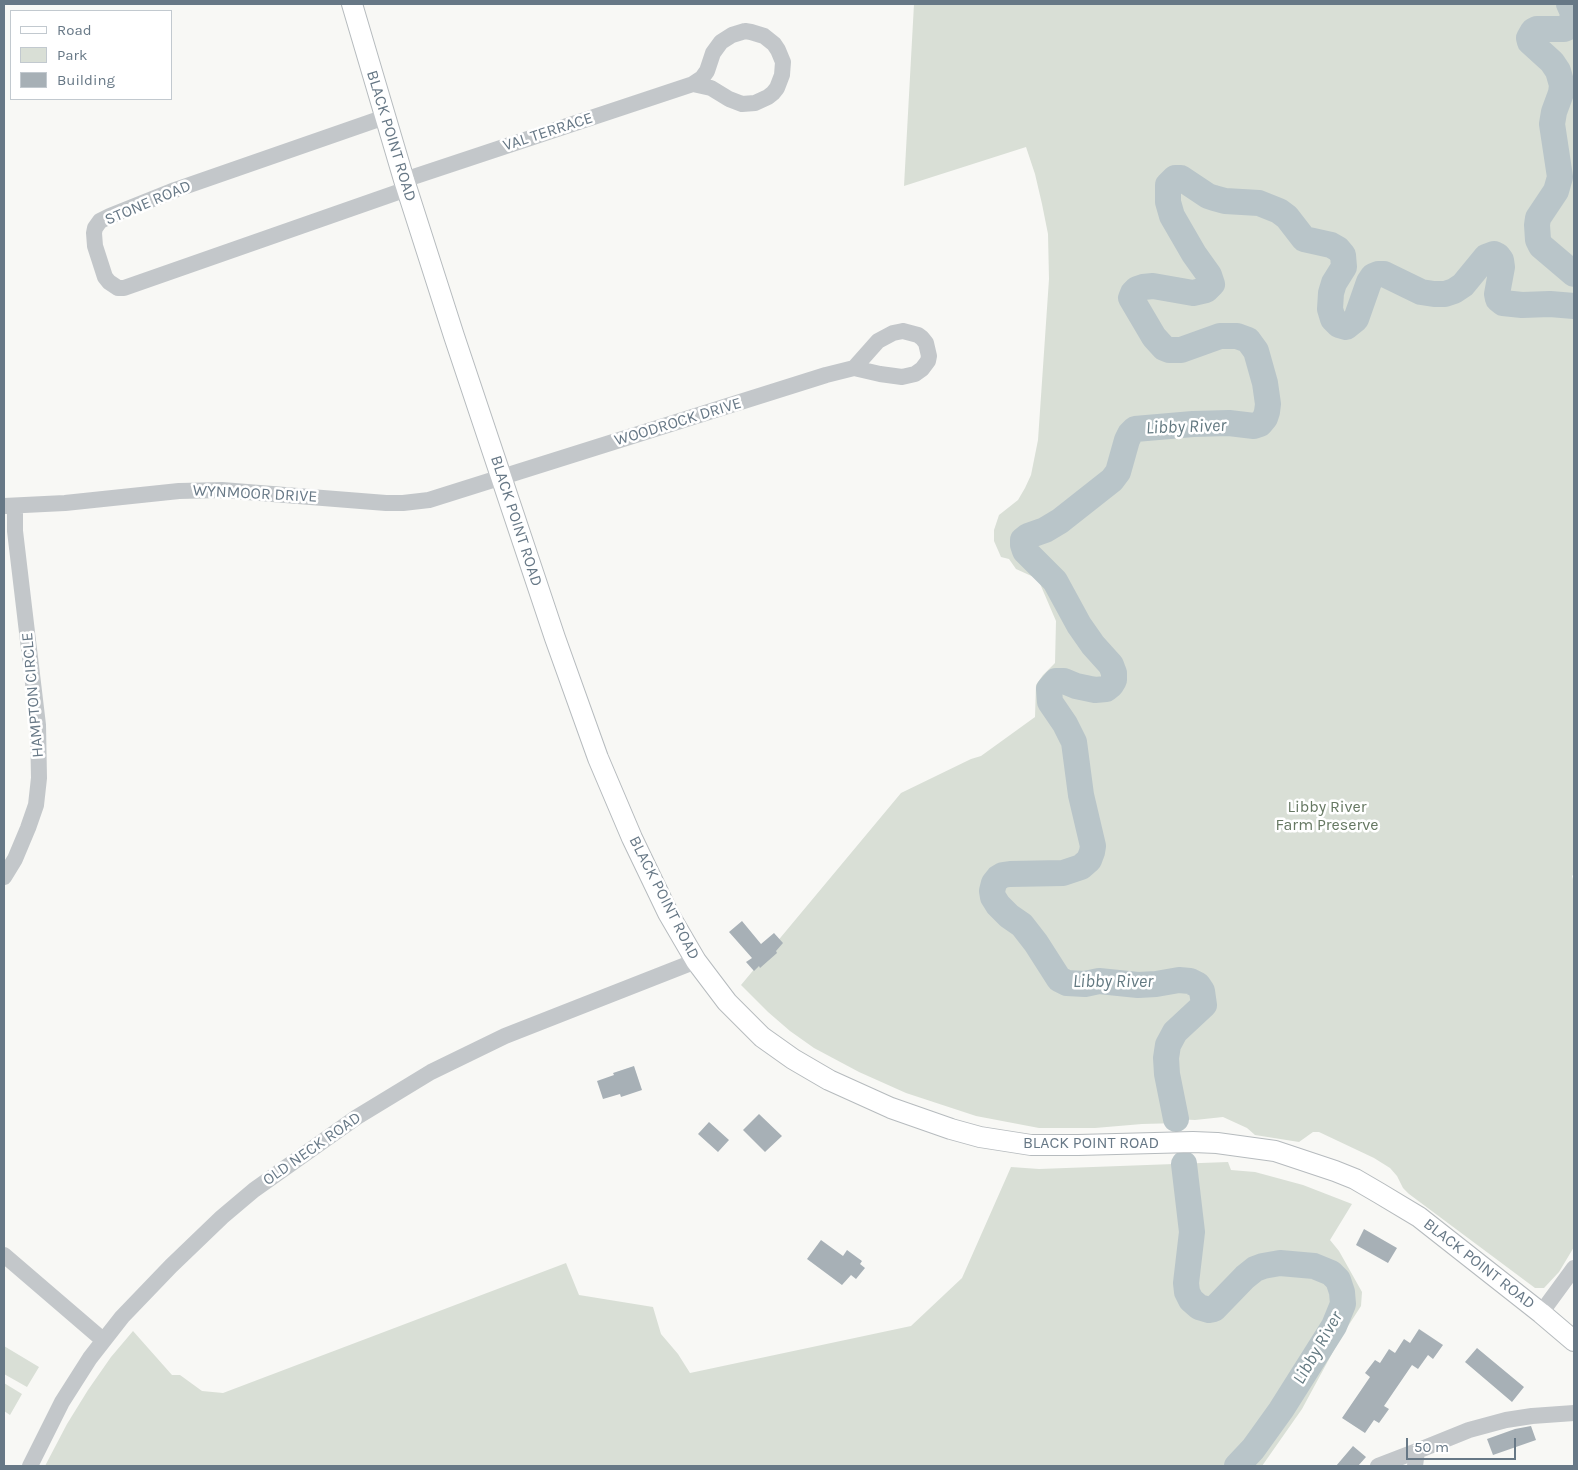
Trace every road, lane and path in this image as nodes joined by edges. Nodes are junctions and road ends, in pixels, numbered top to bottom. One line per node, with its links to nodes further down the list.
1 (352, 4): 3 (main road, BLACK POINT ROAD)
2 (693, 84): 2 (street); 4 (street, VAL TERRACE)
3 (385, 117): 4 (main road, BLACK POINT ROAD); 4 (street, STONE ROAD)
4 (405, 185): 6 (main road, BLACK POINT ROAD)
5 (854, 368): 6 (street, WOODROCK DRIVE)
6 (502, 476): 7 (street, WYNMOOR DRIVE); 9 (main road, BLACK POINT ROAD)
7 (9, 506): 8 (street, HAMPTON CIRCLE)
8 (4, 877)
9 (696, 961): 12 (main road, BLACK POINT ROAD); 13 (street, OLD NECK ROAD)
10 (4, 1255): 13 (street)
11 (1574, 1268): 12 (street)
12 (1541, 1313): 14 (main road, BLACK POINT ROAD)
13 (103, 1340): 17 (street, OLD NECK ROAD)
14 (1574, 1342)
15 (1574, 1413): 16 (street)
16 (1416, 1458): 18 (street)
17 (30, 1466)
18 (1378, 1466)

